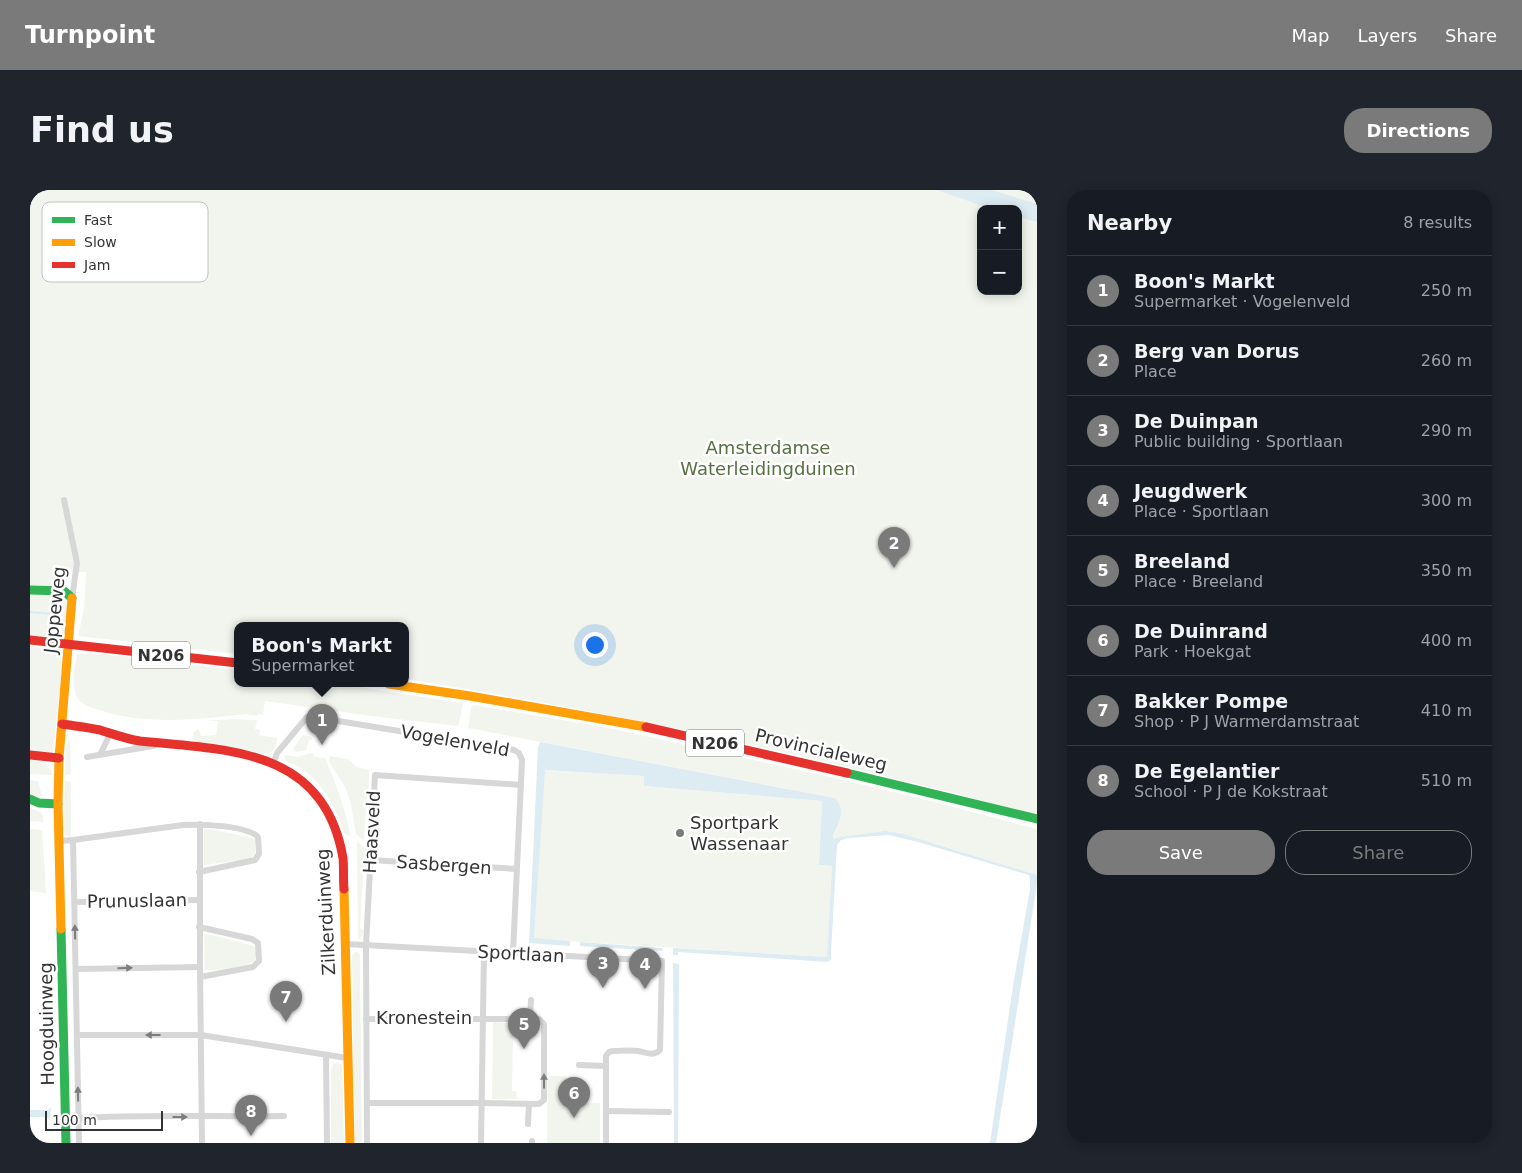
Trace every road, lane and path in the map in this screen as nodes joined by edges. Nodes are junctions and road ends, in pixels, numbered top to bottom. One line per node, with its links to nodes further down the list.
1 (64, 500): 3 (street, Joppeweg)
2 (30, 590): 3 (main road)
3 (72, 598): 7 (main road, Joppeweg)
4 (30, 640): 5 (main road, N206)
5 (234, 663)
6 (408, 687): 18 (main road, Provincialeweg / N206)
7 (62, 724): 8 (main road, Zilkerduinweg); 13 (main road, Hoogduinweg)
8 (110, 734): 9 (main road, Zilkerduinweg); 10 (street)
9 (160, 742): 10 (street, Zilkerduinweg); 14 (main road, Zilkerduinweg)
10 (100, 755): 12 (street, Zilkerduinweg)
11 (30, 756): 13 (main road)
12 (87, 757)
13 (59, 758): 17 (main road, Hoogduinweg)
14 (274, 762): 15 (street, Vogelenveld); 28 (main road, Zilkerduinweg)
15 (521, 785): 22 (street, Haasveld); 23 (street, Vogelenveld)
16 (30, 799): 17 (main road)
17 (58, 804): 20 (main road, Hoogduinweg)
18 (1037, 820)
19 (200, 824): 21 (street); 24 (street); 24 (street)
20 (59, 840): 21 (street); 54 (main road, Hoogduinweg)
21 (72, 840): 26 (street, Hoogduinweg)
22 (371, 860): 23 (street, Sasbergen); 29 (street, Haasveld)
23 (517, 869): 31 (street, Vogelenveld)
24 (199, 872): 25 (street)
25 (199, 900): 26 (street, Prunuslaan); 27 (street)
26 (75, 902): 33 (street, Hoogduinweg, one-way to 26)
27 (200, 927): 32 (street); 34 (street)
28 (345, 944): 29 (street, Sportlaan); 42 (main road, Zilkerduinweg)
29 (366, 945): 30 (street, Sportlaan); 37 (street, Zilkerduinweg)
30 (484, 952): 31 (street, Sportlaan); 36 (street)
31 (513, 954): 44 (street, Sportlaan)
32 (200, 967): 33 (street, one-way to 32); 34 (street)
33 (76, 969): 39 (street, Hoogduinweg)
34 (200, 976): 40 (street)
35 (530, 1000): 38 (street)
36 (482, 1018): 37 (street, Kronestein); 38 (street, Kronestein); 45 (street)
37 (366, 1019): 46 (street, Zilkerduinweg)
38 (530, 1019): 47 (street, one-way to 38)
39 (77, 1035): 40 (street, one-way to 39); 52 (street, Hoogduinweg, one-way to 39)
40 (201, 1035): 41 (street); 51 (street)
41 (326, 1055): 42 (street); 57 (street)
42 (347, 1058): 58 (main road, Zilkerduinweg)
43 (579, 1065): 44 (street)
44 (606, 1066): 48 (street)
45 (481, 1103): 46 (street); 47 (street); 60 (street)
46 (367, 1104): 59 (street, Zilkerduinweg)
47 (528, 1104): 53 (street)
48 (606, 1111): 49 (street); 61 (street)
49 (669, 1112)
50 (284, 1116): 51 (street)
51 (202, 1117): 52 (street, one-way to 51); 56 (street)
52 (79, 1118): 55 (street, Hoogduinweg)
53 (528, 1124)
54 (66, 1143)
55 (79, 1143)
56 (202, 1143)
57 (327, 1143)
58 (350, 1143)
59 (368, 1143)
60 (481, 1143)
61 (606, 1143)

